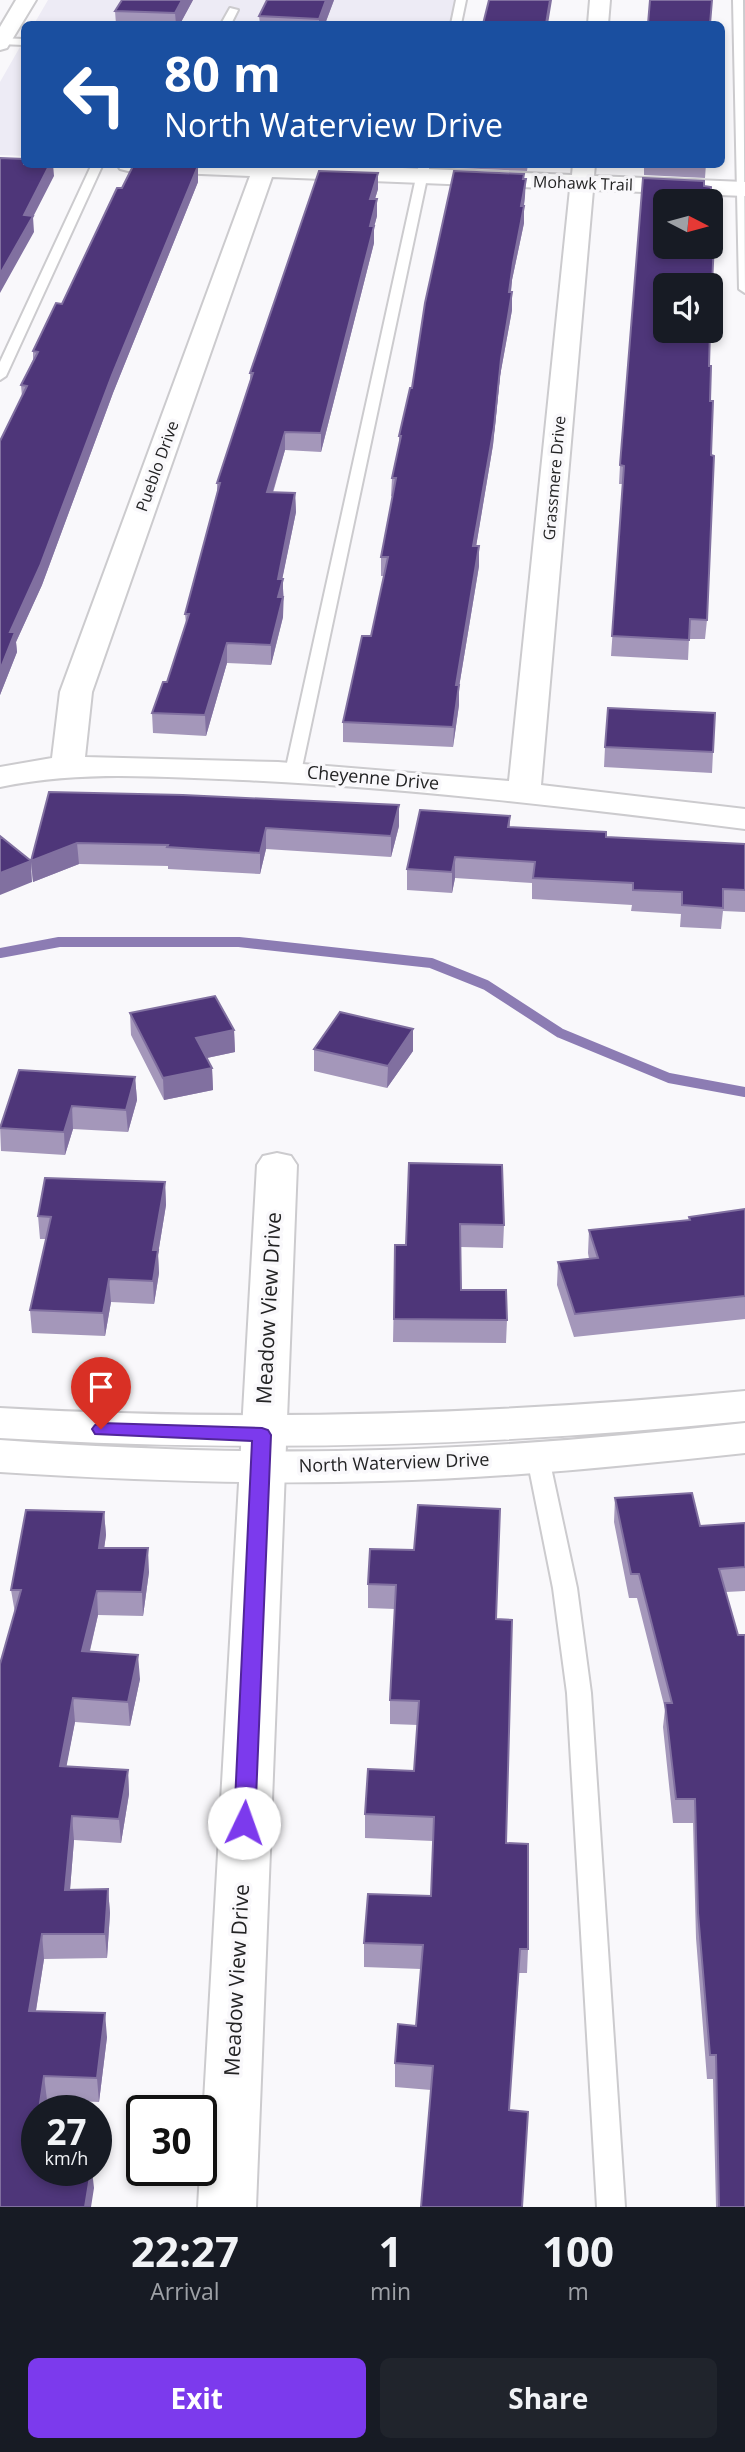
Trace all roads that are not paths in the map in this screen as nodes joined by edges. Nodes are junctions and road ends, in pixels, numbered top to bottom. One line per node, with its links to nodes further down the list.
1 (26, 0): 9 (street)
2 (461, 0): 7 (lane)
3 (600, 0): 8 (street)
4 (738, 0): 16 (lane)
5 (233, 10): 6 (lane)
6 (228, 21)
7 (457, 21)
8 (598, 21)
9 (1, 42): 10 (lane)
10 (21, 42)
11 (96, 168): 18 (lane)
12 (218, 168): 13 (street, Mohawk Trail)
13 (263, 170): 14 (street, Mohawk Trail); 19 (street, Pueblo Drive)
14 (424, 170): 15 (street, Mohawk Trail); 20 (lane)
15 (583, 174): 16 (street, Mohawk Trail); 22 (street, Grassmere Drive)
16 (744, 189): 17 (lane)
17 (745, 289)
18 (0, 376)
19 (68, 766): 20 (street, Cheyenne Drive); 21 (street, Cheyenne Drive)
20 (293, 772): 22 (street, Cheyenne Drive)
21 (0, 777)
22 (524, 792): 23 (street, Cheyenne Drive)
23 (745, 819)
24 (277, 1165): 28 (street, Meadow View Drive)
25 (745, 1406): 28 (street, North Waterview Drive)
26 (0, 1423): 28 (street, North Waterview Drive)
27 (745, 1438): 30 (street, North Waterview Drive)
28 (261, 1451): 29 (street, North Waterview Drive); 30 (street, North Waterview Drive); 31 (street, Meadow View Drive)
29 (0, 1456)
30 (538, 1458): 32 (lane)
31 (227, 2207)
32 (611, 2207)

